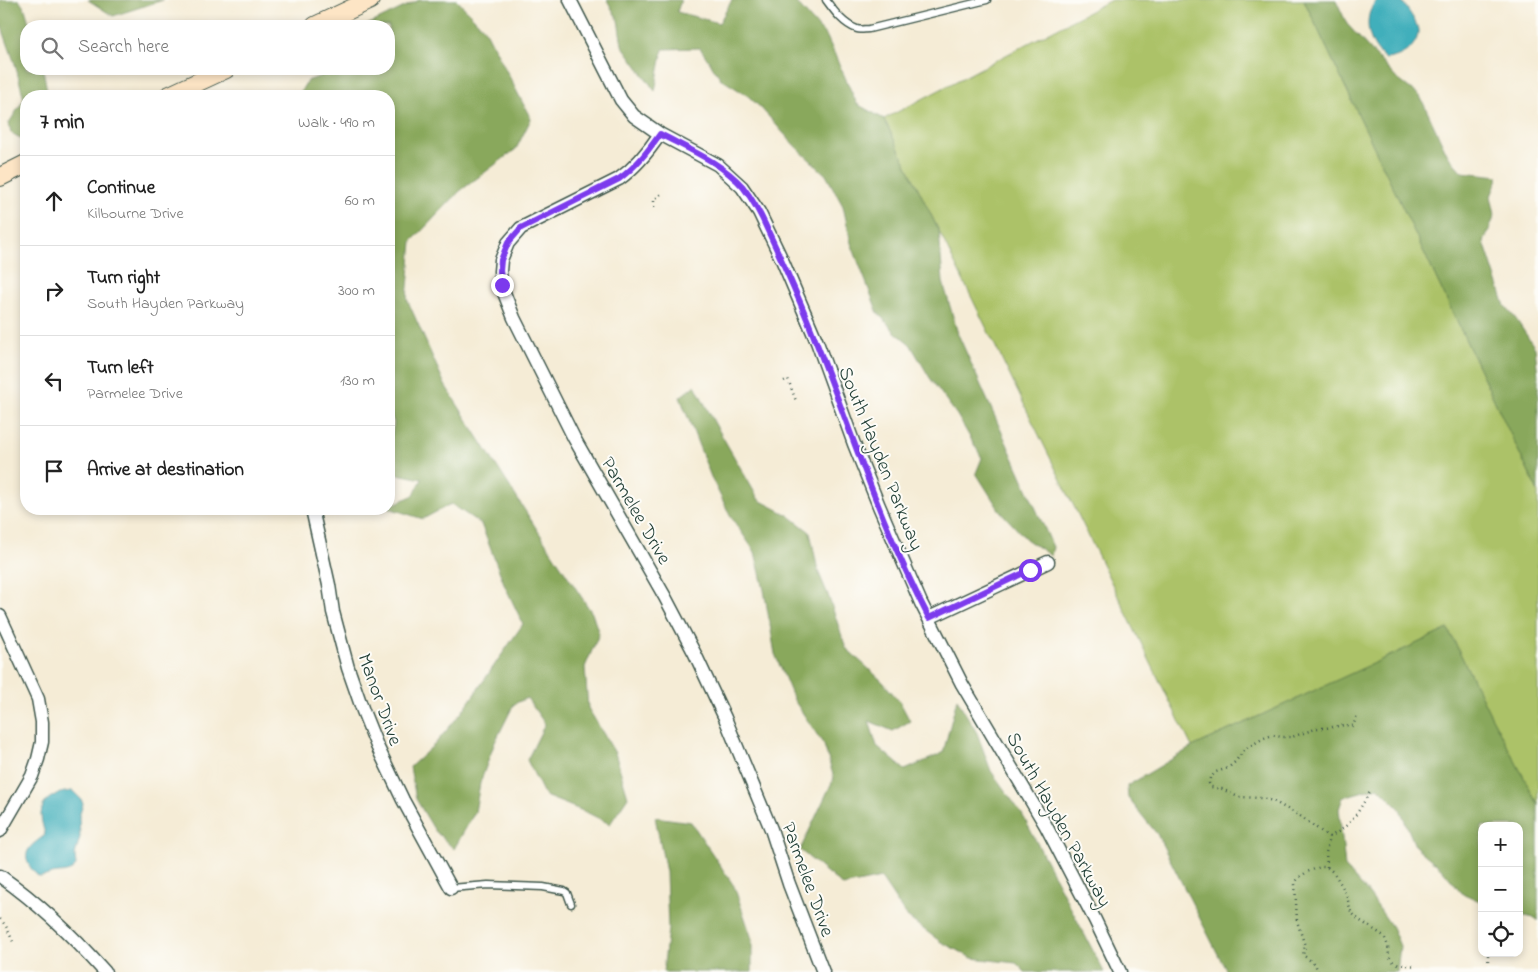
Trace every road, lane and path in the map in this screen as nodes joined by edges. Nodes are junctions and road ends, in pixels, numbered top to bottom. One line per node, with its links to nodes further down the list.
1 (370, 0): 5 (main road)
2 (570, 0): 8 (street, South Hayden Parkway)
3 (826, 0): 4 (lane)
4 (987, 0)
5 (328, 20)
6 (213, 75): 7 (main road)
7 (181, 90)
8 (660, 134): 18 (street, South Hayden Parkway); 33 (street, Parmelee Drive)
9 (20, 167): 10 (main road)
10 (0, 177)
11 (662, 194): 12 (path)
12 (654, 207)
13 (784, 381): 14 (path)
14 (796, 401)
15 (313, 515): 25 (street, Manor Drive)
16 (1048, 562): 18 (street)
17 (0, 616): 21 (street)
18 (929, 618): 34 (street, South Hayden Parkway)
19 (1356, 715): 22 (path)
20 (1370, 792): 22 (path)
21 (0, 831)
22 (1329, 837): 23 (path)
23 (1327, 868): 31 (path); 35 (path)
24 (0, 876): 32 (street)
25 (452, 888): 26 (lane)
26 (572, 904)
27 (0, 919): 28 (path)
28 (14, 944)
29 (1488, 957): 30 (path)
30 (1488, 961)
31 (1417, 966)
32 (105, 972)
33 (823, 972)
34 (1120, 972)
35 (1318, 972)

